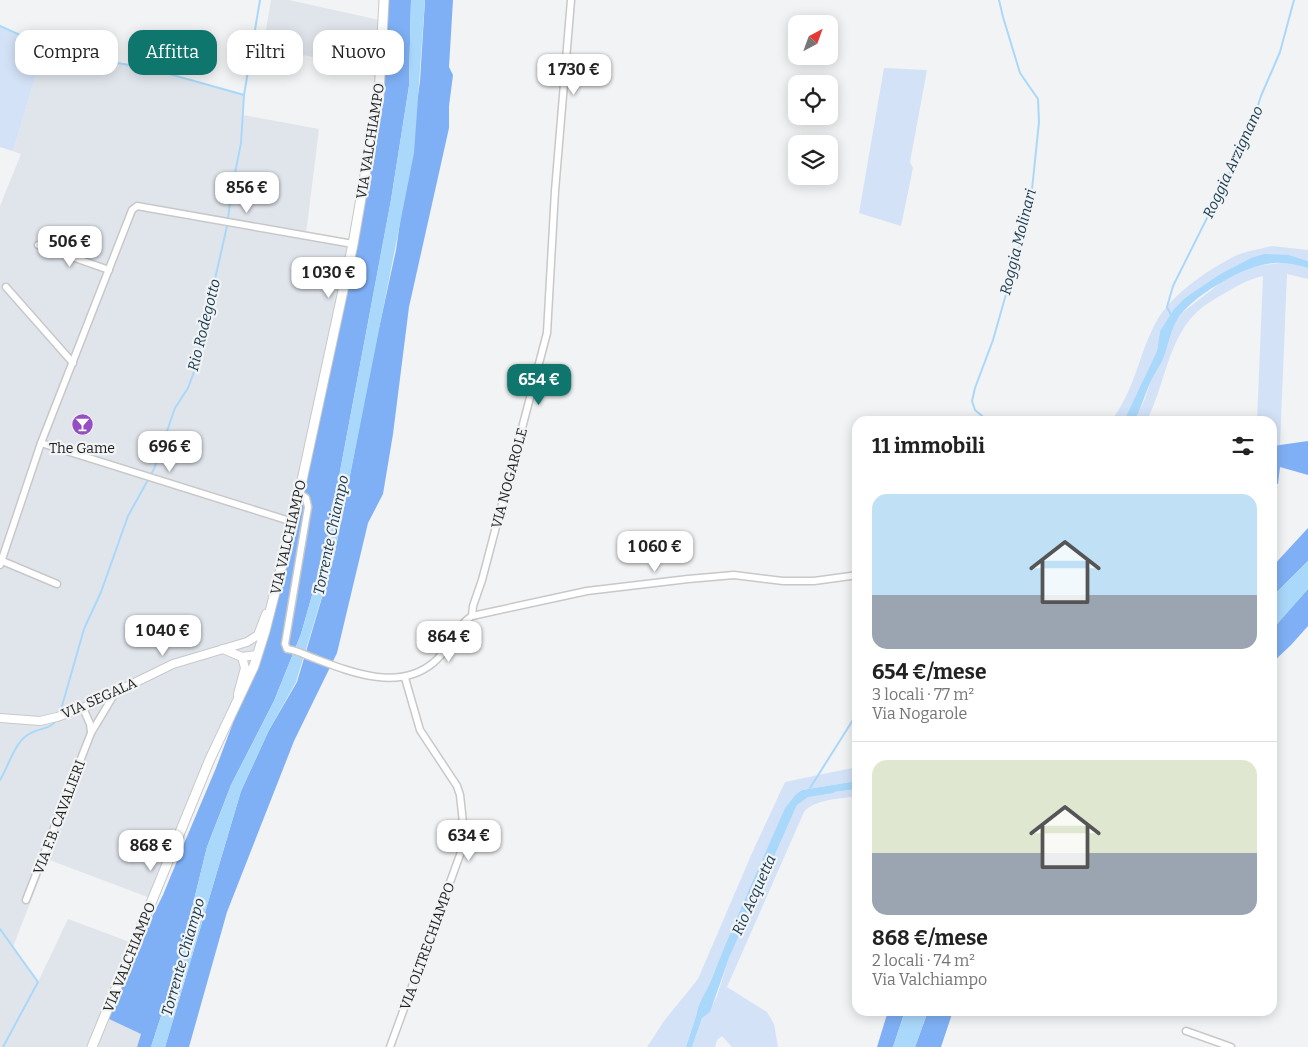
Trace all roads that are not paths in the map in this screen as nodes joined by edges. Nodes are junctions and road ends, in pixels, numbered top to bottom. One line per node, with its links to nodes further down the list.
1 (384, 0): 3 (main road, VIA VALCHIAMPO)
2 (571, 0): 15 (street, VIA NOGAROLE)
3 (354, 244): 5 (street); 9 (main road, VIA VALCHIAMPO)
4 (38, 245): 5 (street)
5 (109, 270): 7 (street)
6 (6, 287): 7 (street)
7 (73, 363): 8 (street)
8 (41, 443): 10 (street); 11 (street)
9 (299, 493): 10 (main road, VIA VALCHIAMPO); 20 (street, VIA NOGAROLE)
10 (293, 522): 14 (main road, VIA VALCHIAMPO)
11 (0, 562): 13 (street)
12 (852, 576): 15 (street)
13 (57, 584)
14 (273, 598): 16 (street); 18 (main road, VIA VALCHIAMPO)
15 (472, 616): 20 (street, VIA NOGAROLE)
16 (242, 644): 17 (street, VIA SEGALA); 18 (street)
17 (223, 649): 19 (street); 21 (street, VIA SEGALA)
18 (257, 655): 19 (street); 23 (main road, VIA VALCHIAMPO)
19 (242, 657): 23 (street)
20 (405, 678): 29 (street, VIA OLTRECHIAMPO)
21 (115, 693): 22 (street, VIA SEGALA); 25 (street, VIA F.B. CAVALIERI)
22 (83, 708): 24 (street, VIA SEGALA); 25 (street)
23 (234, 708): 28 (main road, VIA VALCHIAMPO)
24 (0, 718)
25 (91, 733): 26 (street, VIA F.B. CAVALIERI)
26 (26, 900)
27 (1186, 1031): 30 (street)
28 (92, 1047)
29 (390, 1047)
30 (1231, 1047)

